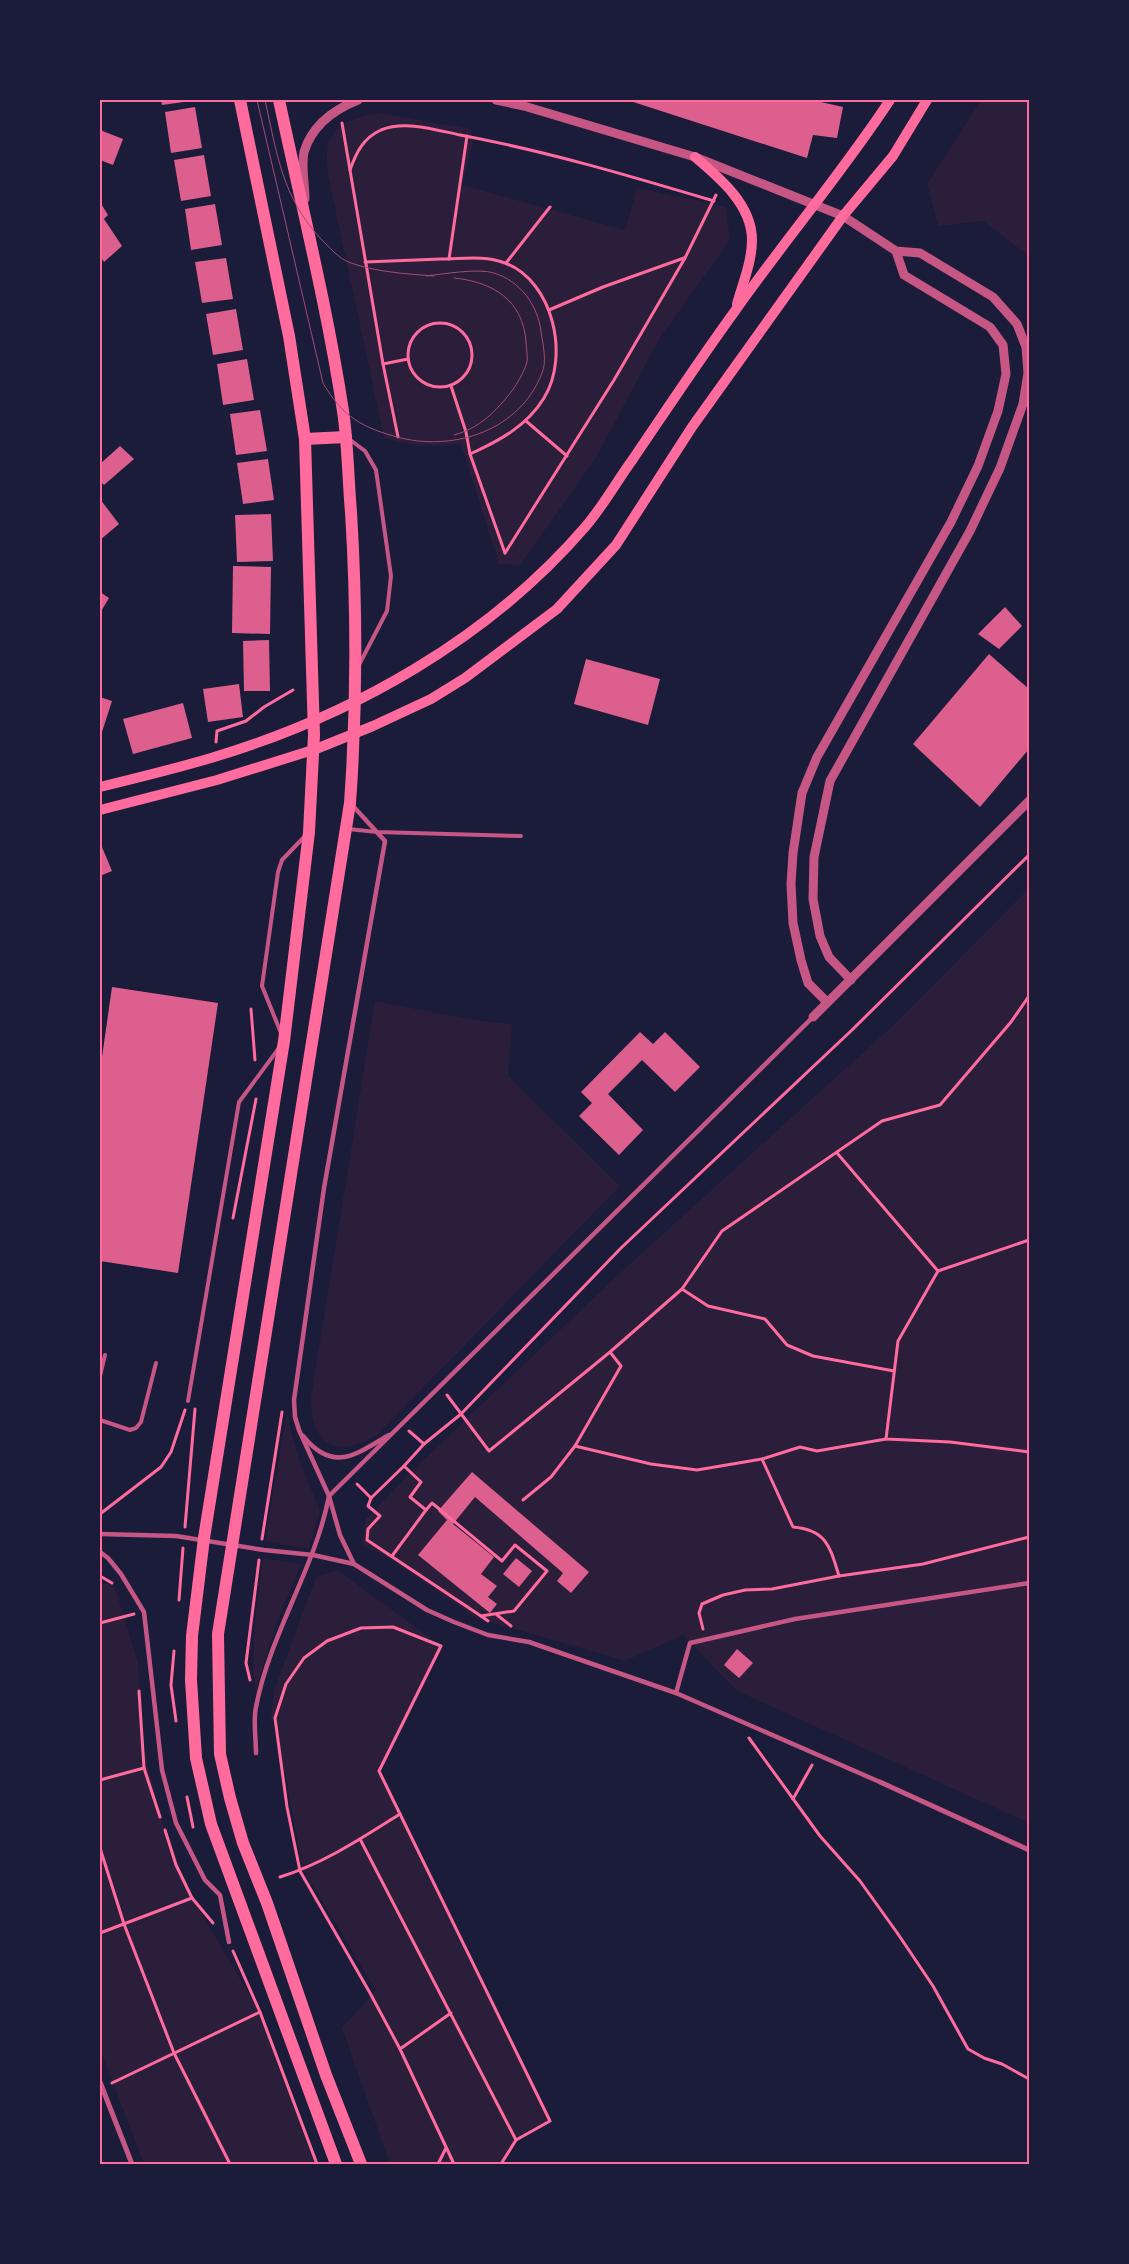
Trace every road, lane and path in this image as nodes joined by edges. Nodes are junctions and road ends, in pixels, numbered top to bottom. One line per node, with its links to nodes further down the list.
1 (240, 100): 30 (main road)
2 (278, 100): 16 (main road)
3 (358, 100): 7 (street)
4 (496, 100): 9 (street)
5 (890, 100): 13 (main road)
6 (926, 100): 15 (main road)
7 (340, 108): 10 (path); 16 (street)
8 (467, 136): 10 (path); 12 (path); 19 (path)
9 (695, 157): 11 (main road); 13 (street)
10 (350, 170): 20 (path)
11 (722, 179): 12 (path); 23 (main road)
12 (714, 201): 18 (path)
13 (813, 205): 15 (street); 23 (main road)
14 (550, 207): 21 (path)
15 (843, 216): 17 (street); 39 (main road)
16 (305, 222): 28 (main road)
17 (896, 251): 45 (street); 47 (street)
18 (685, 258): 22 (path); 32 (path)
19 (449, 259): 20 (path); 21 (path)
20 (365, 262): 25 (path)
21 (506, 263): 22 (path)
22 (549, 310): 27 (path)
23 (735, 310): 35 (main road)
24 (408, 359): 25 (path); 26 (path); 26 (path)
25 (382, 364): 29 (path)
26 (451, 386): 31 (path)
27 (526, 421): 31 (path); 32 (path)
28 (346, 437): 30 (main road); 33 (main road); 33 (lane)
29 (398, 437)
30 (306, 439): 41 (main road)
31 (470, 454): 32 (path)
32 (568, 456)
33 (356, 670): 38 (main road)
34 (293, 690): 35 (path)
35 (213, 757): 36 (main road)
36 (100, 787)
37 (1029, 801): 45 (street)
38 (350, 803): 40 (main road); 42 (street)
39 (100, 810)
40 (346, 828): 42 (lane); 120 (main road)
41 (310, 832): 49 (main road); 49 (lane)
42 (377, 832): 43 (lane); 64 (street)
43 (521, 836)
44 (1029, 855): 61 (path)
45 (851, 980): 47 (street)
46 (1029, 996): 50 (path)
47 (828, 1002): 48 (street)
48 (813, 1017): 59 (street)
49 (284, 1041): 60 (lane); 119 (main road)
50 (837, 1153): 52 (path); 53 (path)
51 (1029, 1240): 52 (path)
52 (938, 1272): 57 (path)
53 (682, 1289): 54 (path); 57 (path)
54 (610, 1352): 61 (path); 68 (path)
55 (105, 1355): 58 (lane)
56 (156, 1363): 62 (lane)
57 (894, 1371): 66 (path)
58 (100, 1376)
59 (440, 1387): 61 (path); 63 (street)
60 (188, 1401): 77 (path)
61 (461, 1414): 67 (path)
62 (100, 1420)
63 (402, 1424): 65 (street); 67 (path)
64 (299, 1430): 65 (street); 73 (street)
65 (395, 1432): 72 (street)
66 (886, 1439): 69 (path); 70 (path)
67 (424, 1444): 71 (path)
68 (575, 1446): 70 (path); 75 (path)
69 (1029, 1452)
70 (762, 1459): 84 (path)
71 (404, 1466): 74 (path); 76 (path)
72 (349, 1477): 73 (street); 74 (path)
73 (329, 1496): 81 (street); 83 (street)
74 (371, 1498): 82 (path)
75 (523, 1500)
76 (426, 1510): 82 (path); 87 (path)
77 (100, 1514)
78 (100, 1534): 81 (street)
79 (1029, 1537): 84 (path)
80 (100, 1552): 108 (street)
81 (313, 1554): 83 (street); 93 (street)
82 (392, 1556): 87 (path)
83 (354, 1564): 91 (street)
84 (839, 1576): 90 (path)
85 (1029, 1583): 90 (street)
86 (135, 1614): 88 (path)
87 (481, 1616): 89 (path)
88 (100, 1623)
89 (494, 1627)
90 (706, 1640): 91 (street)
91 (676, 1694): 92 (street)
92 (734, 1717): 94 (street); 98 (path)
93 (256, 1753)
94 (818, 1754): 97 (street); 98 (path)
95 (144, 1768): 96 (path)
96 (100, 1780)
97 (880, 1782): 102 (street)
98 (794, 1800): 113 (path)
99 (400, 1814): 100 (path); 103 (path); 115 (path)
100 (360, 1839): 103 (path); 110 (path)
101 (100, 1848): 106 (path)
102 (1029, 1850)
103 (300, 1871): 104 (path); 111 (path)
104 (280, 1877)
105 (192, 1898): 106 (path)
106 (124, 1924): 107 (path); 112 (path)
107 (100, 1933)
108 (229, 1942)
109 (260, 2012): 112 (path)
110 (451, 2012): 111 (path); 115 (path)
111 (400, 2049): 116 (path)
112 (174, 2053): 114 (path); 118 (path)
113 (1029, 2079)
114 (101, 2086): 117 (street)
115 (516, 2140): 123 (path)
116 (447, 2148): 121 (path); 122 (path)
117 (132, 2164)
118 (230, 2164)
119 (336, 2164)
120 (361, 2164)
121 (438, 2164)
122 (454, 2164)
123 (501, 2164)

